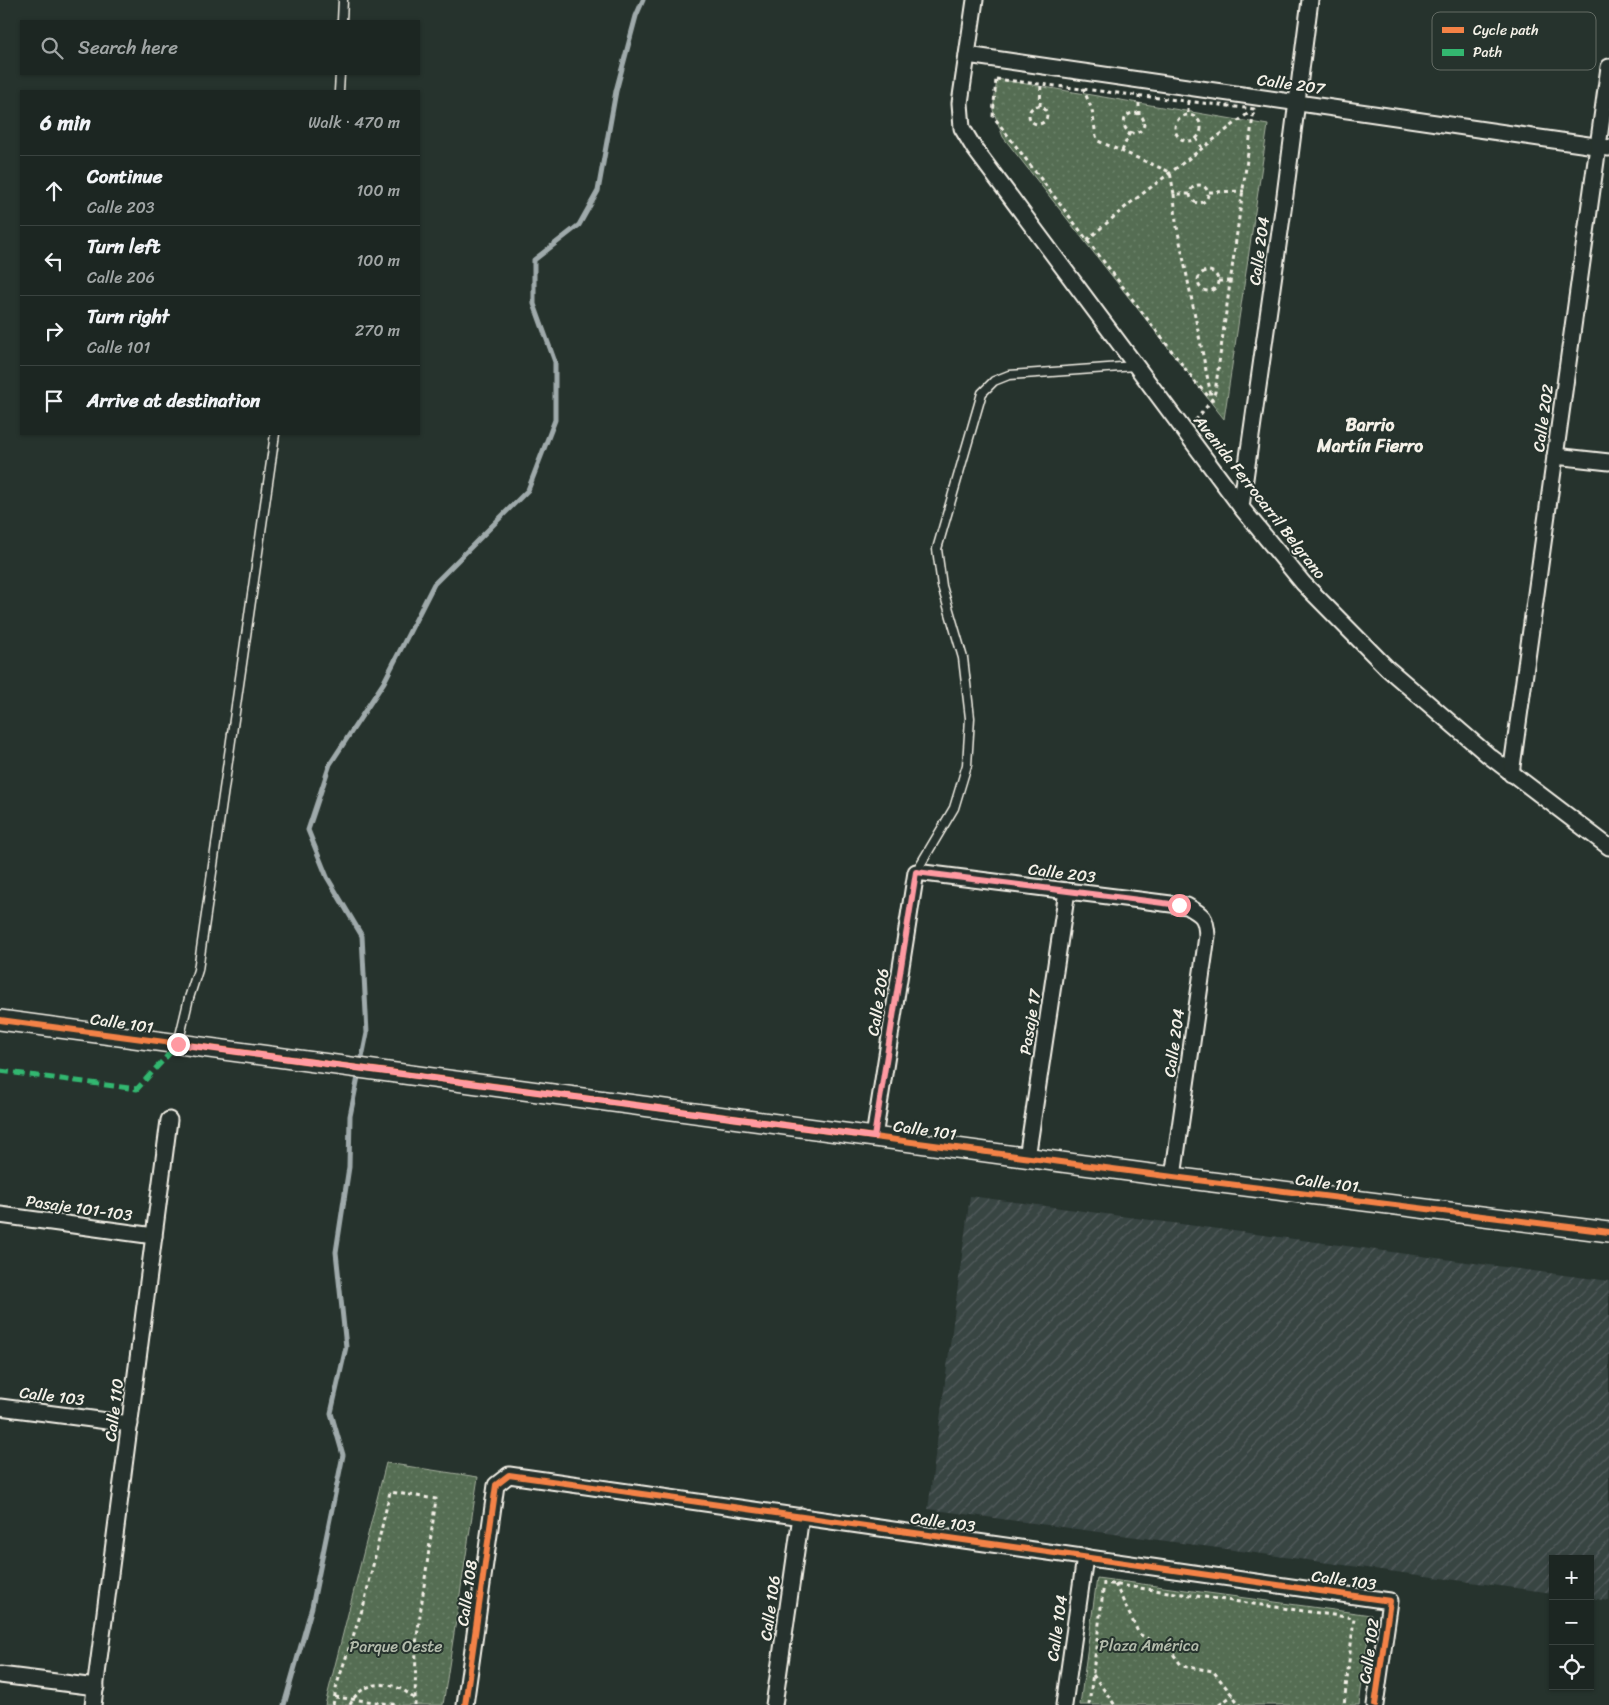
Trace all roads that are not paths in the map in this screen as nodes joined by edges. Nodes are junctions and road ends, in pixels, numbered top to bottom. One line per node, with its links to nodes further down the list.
1 (343, 0): 4 (lane)
2 (975, 0): 5 (street)
3 (1310, 0): 9 (street, Calle 204)
4 (342, 20)
5 (968, 55): 9 (street, Calle 207); 11 (street, Avenida Ferrocarril Belgrano)
6 (1609, 66): 10 (street, Calle 202)
7 (340, 75): 8 (lane)
8 (339, 90)
9 (1297, 103): 10 (street, Calle 207); 15 (street, Calle 204)
10 (1604, 148): 13 (street, Calle 202)
11 (1136, 366): 15 (street, Avenida Ferrocarril Belgrano); 18 (lane)
12 (275, 435): 22 (lane)
13 (1555, 456): 14 (street); 16 (street, Calle 202)
14 (1609, 462)
15 (1240, 507): 16 (street, Avenida Ferrocarril Belgrano)
16 (1511, 774): 17 (street, Avenida Ferrocarril Belgrano)
17 (1609, 847)
18 (916, 872): 19 (street, Calle 203); 24 (street, Calle 206)
19 (1067, 892): 20 (street, Calle 203); 25 (street, Pasaje 17)
20 (1202, 914): 26 (street, Calle 204)
21 (0, 1020): 22 (street, Calle 101)
22 (178, 1044): 24 (street, Calle 101)
23 (168, 1120): 29 (street, Calle 110)
24 (874, 1137): 25 (street, Calle 101)
25 (1027, 1158): 26 (street, Calle 101)
26 (1173, 1177): 28 (street, Calle 101)
27 (0, 1215): 29 (street, Pasaje 101-103)
28 (1609, 1232)
29 (154, 1236): 31 (street, Calle 110)
30 (0, 1407): 31 (street, Calle 103)
31 (130, 1424): 37 (street, Calle 110)
32 (496, 1485): 33 (street, Calle 103); 39 (street, Calle 108)
33 (801, 1516): 34 (street, Calle 103); 40 (street, Calle 106)
34 (1085, 1556): 35 (street, Calle 103); 41 (street, Calle 104)
35 (1390, 1601): 42 (street, Calle 102)
36 (0, 1675): 37 (street)
37 (96, 1687): 38 (street, Calle 110)
38 (93, 1705)
39 (465, 1705)
40 (774, 1705)
41 (1064, 1705)
42 (1375, 1705)

